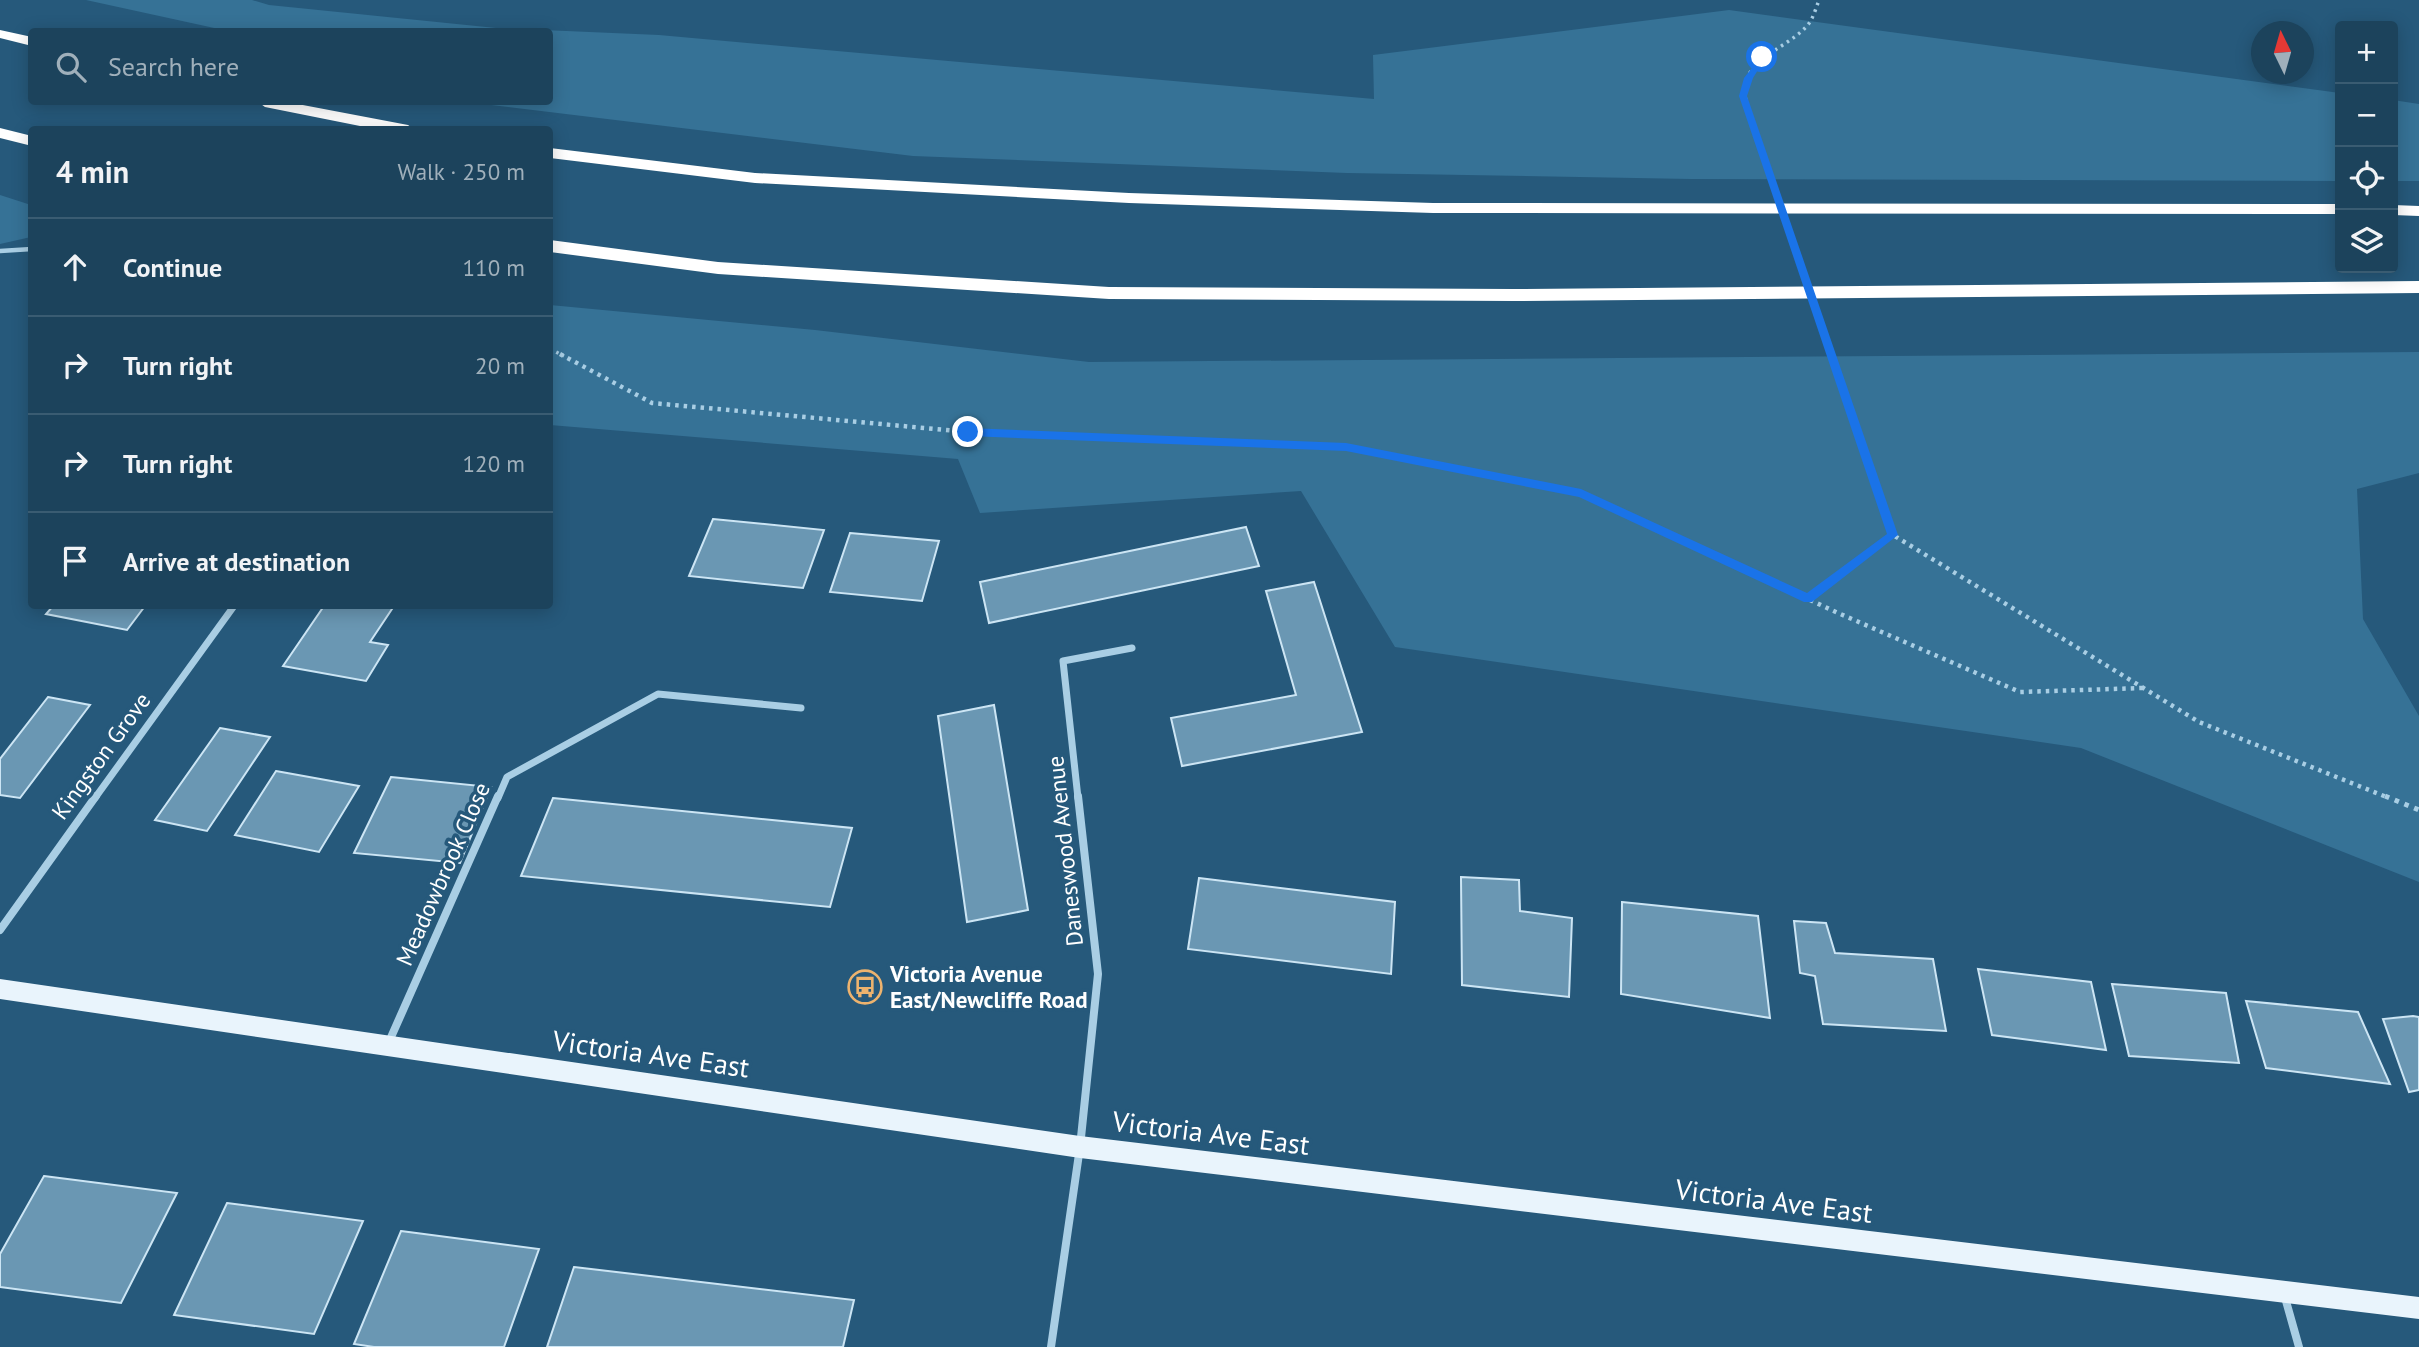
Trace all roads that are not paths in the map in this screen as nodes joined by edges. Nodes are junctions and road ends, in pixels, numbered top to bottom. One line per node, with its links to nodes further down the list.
1 (0, 34): 2 (highway)
2 (28, 42)
3 (280, 105): 4 (highway)
4 (388, 126)
5 (0, 133): 6 (highway)
6 (28, 140)
7 (553, 153): 8 (highway)
8 (2335, 209)
9 (2398, 210): 10 (highway)
10 (2419, 211)
11 (553, 246): 14 (highway)
12 (28, 249): 13 (lane)
13 (0, 251)
14 (2419, 287)
15 (232, 609): 18 (street, Kingston Grove)
16 (1132, 648): 21 (street, Daneswood Avenue)
17 (801, 708): 20 (street, Meadowbrook Close)
18 (0, 930)
19 (0, 989): 20 (main road, Victoria Ave East)
20 (388, 1045): 21 (main road, Victoria Ave East)
21 (1080, 1147): 22 (main road, Victoria Ave East); 24 (street)
22 (2283, 1293): 23 (main road, Victoria Ave East); 25 (street)
23 (2419, 1308)
24 (1051, 1347)
25 (2299, 1347)

